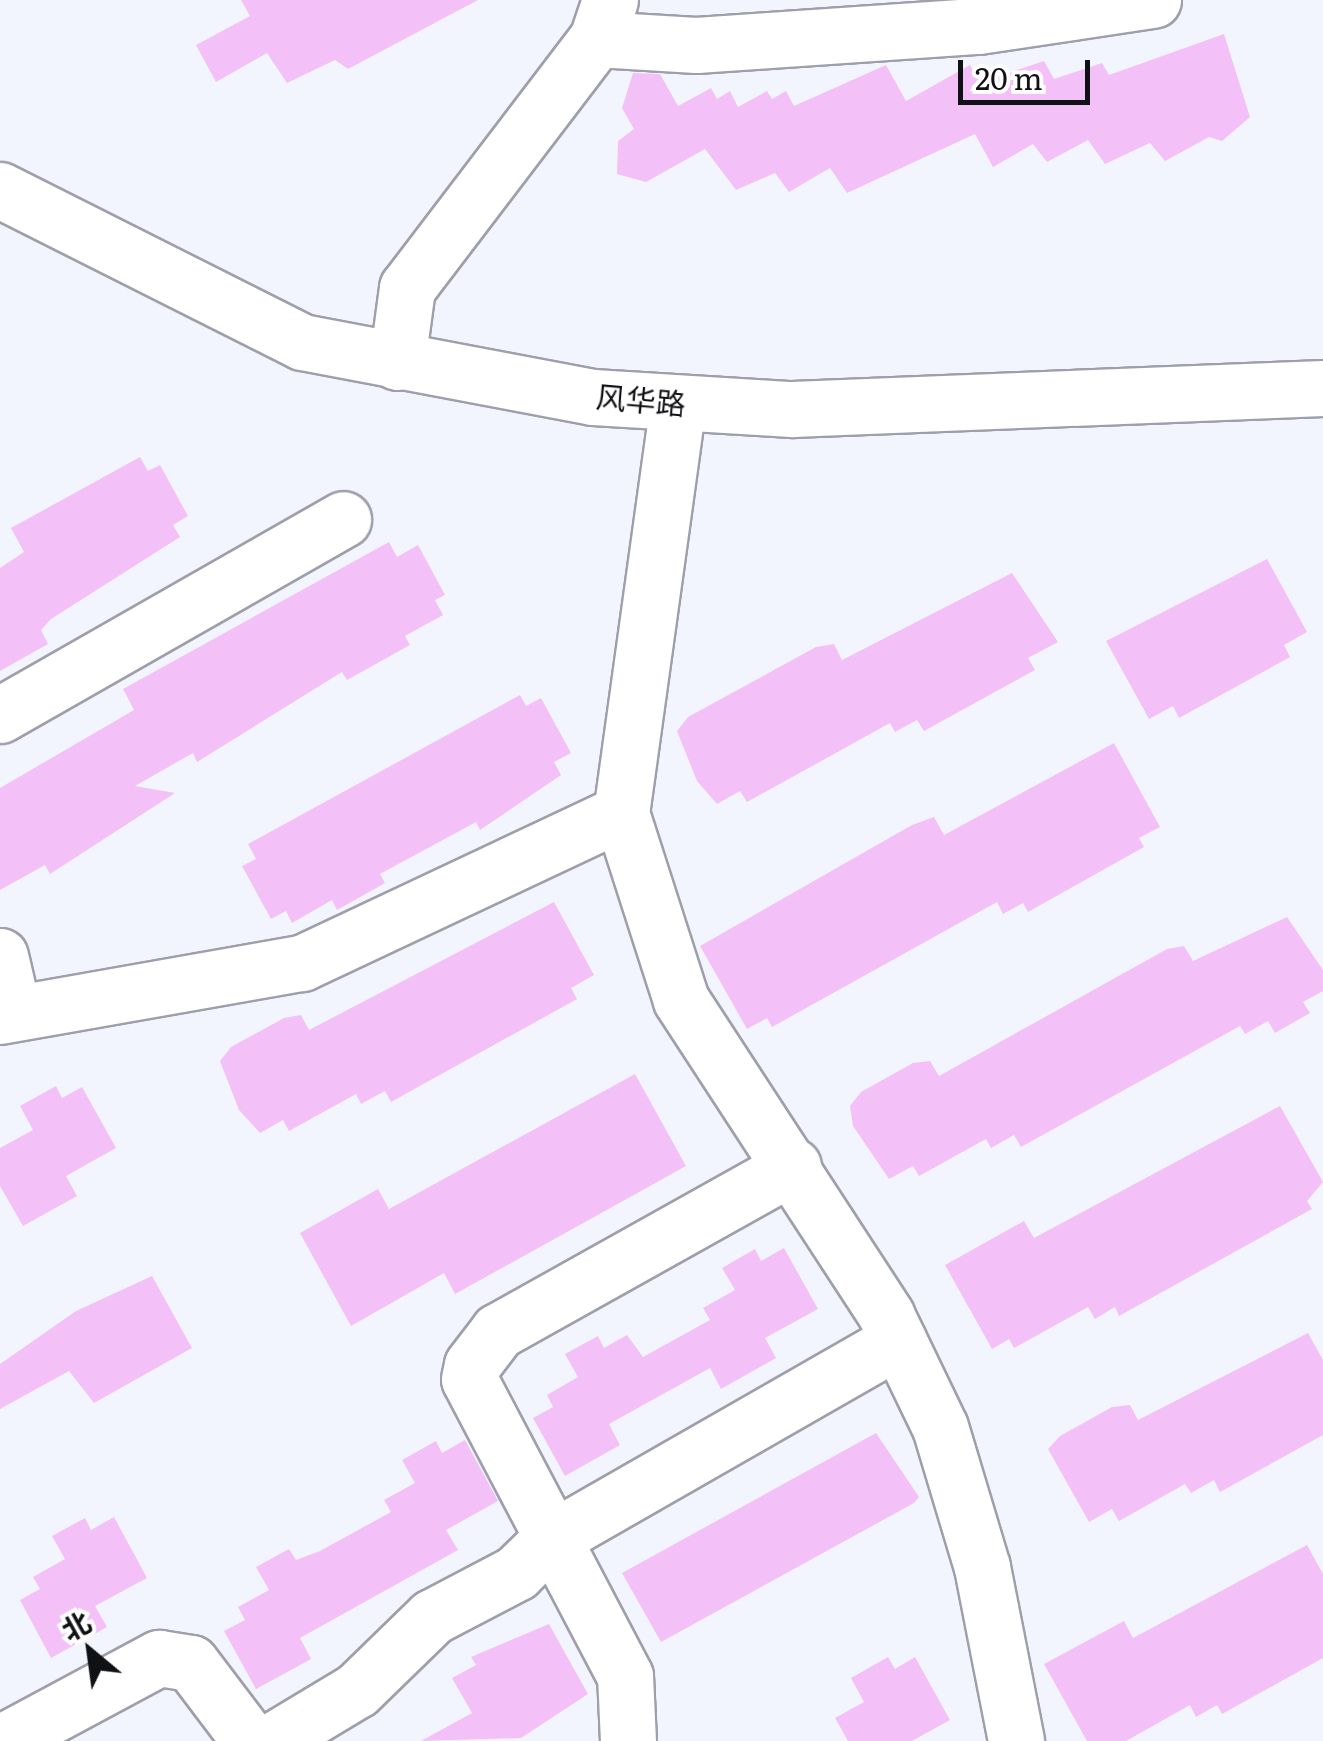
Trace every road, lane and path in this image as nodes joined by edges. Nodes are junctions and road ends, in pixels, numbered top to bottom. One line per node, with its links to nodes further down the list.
1 (1153, 0): 2 (street)
2 (603, 20): 4 (street)
3 (0, 190): 4 (street, 风华路)
4 (397, 362): 6 (street, 风华路)
5 (1323, 388): 6 (street, 风华路)
6 (678, 403): 9 (street)
7 (343, 519): 8 (street)
8 (0, 715)
9 (621, 813): 11 (street); 12 (street)
10 (0, 956): 11 (street)
11 (6, 1014)
12 (793, 1166): 13 (street); 14 (street)
13 (898, 1340): 14 (street); 19 (street)
14 (552, 1539): 17 (street); 18 (street)
15 (4, 1741): 16 (street)
16 (250, 1741)
17 (272, 1741)
18 (628, 1741)
19 (1016, 1741)

